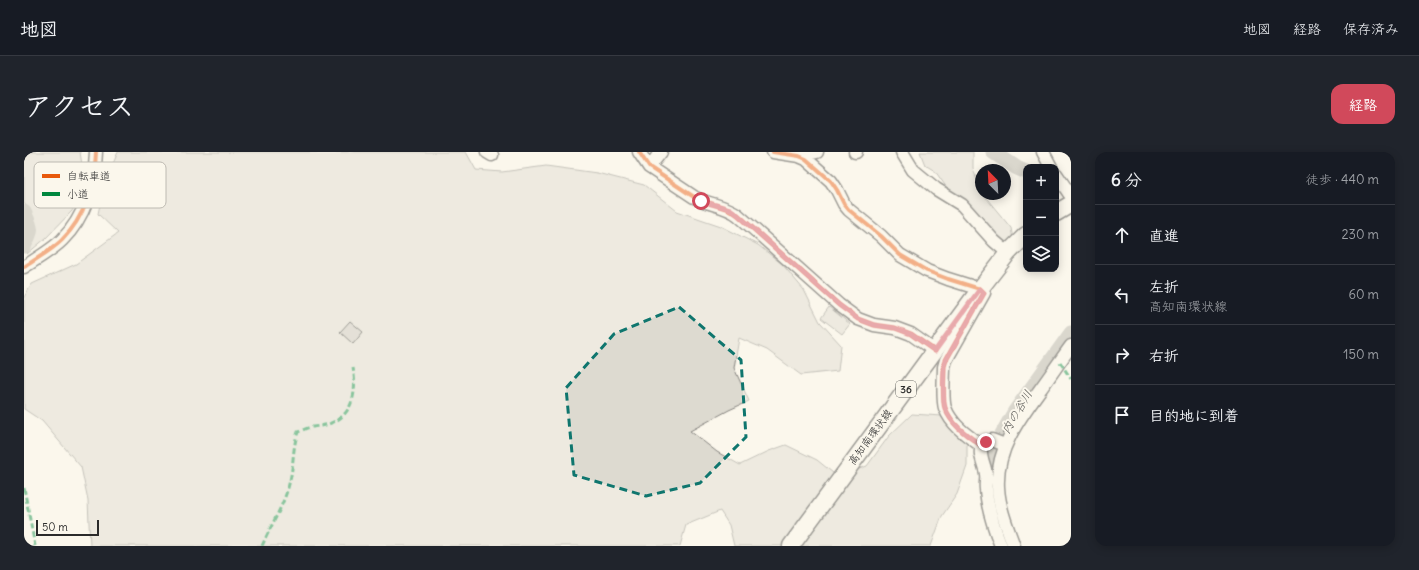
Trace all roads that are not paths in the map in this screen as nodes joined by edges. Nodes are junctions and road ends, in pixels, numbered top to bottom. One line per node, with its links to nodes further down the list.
1 (96, 152): 9 (street)
2 (639, 152): 11 (street)
3 (661, 152): 11 (street)
4 (773, 152): 8 (street)
5 (817, 152): 8 (street)
6 (902, 152): 18 (street)
7 (1043, 152): 10 (street)
8 (799, 156): 20 (street)
9 (95, 162)
10 (1049, 164)
11 (649, 167): 22 (street)
12 (1059, 178): 13 (street)
13 (1071, 196)
14 (1071, 204): 16 (main road)
15 (84, 208): 19 (street)
16 (1059, 211)
17 (1025, 236): 18 (main road, 高知南環状線 / 36)
18 (1008, 253): 20 (main road, 高知南環状線 / 36)
19 (28, 265)
20 (980, 289): 22 (main road, 高知南環状線 / 36); 23 (street)
21 (1071, 346): 23 (street)
22 (935, 351): 24 (main road, 高知南環状線 / 36)
23 (995, 443): 25 (street); 26 (street)
24 (790, 546)
25 (1001, 546)
26 (1014, 546)

